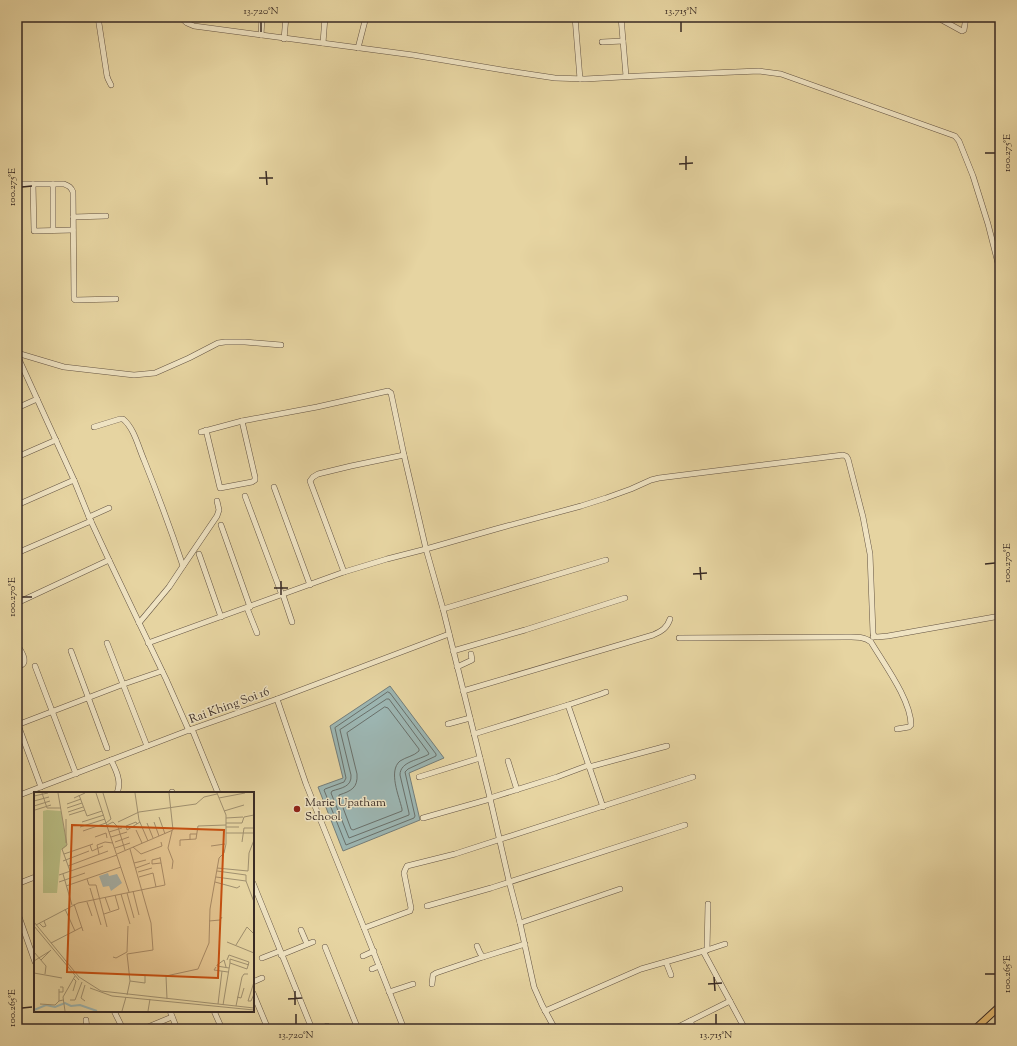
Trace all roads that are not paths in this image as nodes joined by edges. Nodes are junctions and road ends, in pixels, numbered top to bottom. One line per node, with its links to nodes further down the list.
1 (98, 17): 19 (street)
2 (180, 17): 11 (street)
3 (262, 17): 11 (street)
4 (286, 17): 12 (street)
5 (325, 17): 15 (street)
6 (366, 17): 16 (street)
7 (575, 17): 18 (street)
8 (621, 17): 13 (street)
9 (966, 17): 10 (street)
10 (942, 20)
11 (261, 35): 12 (street)
12 (284, 39): 15 (street)
13 (623, 41): 14 (street); 17 (street)
14 (602, 42)
15 (323, 43): 16 (street)
16 (358, 48): 18 (street)
17 (626, 76): 18 (street); 27 (street)
18 (580, 79)
19 (111, 85)
20 (17, 184): 21 (street)
21 (33, 184): 22 (street); 25 (street)
22 (53, 184): 24 (street); 25 (street)
23 (106, 216): 24 (street)
24 (73, 217): 26 (street)
25 (53, 230): 26 (street)
26 (73, 230): 28 (street)
27 (1000, 271)
28 (116, 299)
29 (281, 345): 30 (street)
30 (17, 354): 31 (street)
31 (37, 399): 32 (street); 35 (street)
32 (17, 408)
33 (242, 421): 33 (street); 36 (street)
34 (94, 427): 51 (street)
35 (56, 440): 37 (street); 38 (street)
36 (404, 455): 46 (street); 52 (street)
37 (17, 457)
38 (74, 480): 42 (street); 44 (street)
39 (274, 487): 53 (street)
40 (245, 496): 54 (street)
41 (217, 500): 51 (street)
42 (17, 505)
43 (108, 508): 44 (street)
44 (90, 519): 47 (street); 49 (street)
45 (220, 525): 57 (street)
46 (426, 549): 52 (street); 58 (street); 66 (street)
47 (17, 553)
48 (199, 554): 60 (street)
49 (109, 560): 56 (street); 63 (street)
50 (606, 560): 58 (street)
51 (184, 566): 63 (street)
52 (344, 572): 53 (street)
53 (310, 585): 54 (street)
54 (282, 595): 57 (street); 62 (street)
55 (625, 598): 73 (street)
56 (17, 603)
57 (248, 607): 60 (street); 64 (street)
58 (443, 609): 65 (street)
59 (1000, 616): 66 (street)
60 (221, 617): 69 (street)
61 (670, 619): 80 (street)
62 (292, 622)
63 (139, 623): 69 (street)
64 (257, 633)
65 (449, 634): 73 (street); 83 (street, Rai Khing Soi 16)
66 (874, 636): 68 (street)
67 (679, 638): 68 (street)
68 (869, 640): 89 (street)
69 (148, 643): 78 (street)
70 (108, 644): 79 (street)
71 (17, 645): 76 (street)
72 (70, 651): 82 (street)
73 (453, 651): 77 (street)
74 (471, 654): 77 (street)
75 (35, 666): 85 (street)
76 (17, 667)
77 (457, 667): 80 (street)
78 (162, 671): 79 (street); 90 (street)
79 (124, 684): 82 (street); 92 (street)
80 (463, 691): 86 (street)
81 (606, 692): 84 (street)
82 (88, 698): 85 (street); 94 (street)
83 (277, 699): 90 (street, Rai Khing Soi 16); 121 (street)
84 (568, 705): 91 (street); 98 (street)
85 (52, 712): 87 (street); 99 (street)
86 (470, 718): 88 (street); 91 (street)
87 (17, 724): 102 (street)
88 (448, 724)
89 (897, 729)
90 (191, 730): 92 (street, Rai Khing Soi 16); 105 (street)
91 (474, 734): 95 (street)
92 (147, 746): 96 (street, Rai Khing Soi 16)
93 (667, 746): 98 (street)
94 (107, 748)
95 (480, 758): 101 (street); 107 (street)
96 (112, 760): 99 (street, Rai Khing Soi 16); 104 (street)
97 (508, 761): 103 (street)
98 (589, 766): 103 (street); 108 (street)
99 (76, 774): 102 (street, Rai Khing Soi 16)
100 (693, 777): 108 (street)
101 (418, 778)
102 (41, 787): 106 (street, Rai Khing Soi 16)
103 (517, 790): 107 (street)
104 (117, 792)
105 (218, 792)
106 (17, 796)
107 (490, 798): 109 (street); 111 (street)
108 (602, 806): 111 (street)
109 (423, 818)
110 (685, 825): 113 (street)
111 (499, 839): 113 (street); 121 (street)
112 (34, 877): 114 (street)
113 (509, 881): 118 (street); 120 (street)
114 (17, 884)
115 (254, 886): 131 (street)
116 (620, 888): 120 (street)
117 (708, 904): 129 (street)
118 (427, 906)
119 (17, 911): 135 (street)
120 (520, 923): 125 (street)
121 (364, 928): 130 (street)
122 (301, 930): 124 (street)
123 (313, 942): 124 (street)
124 (307, 944): 131 (street)
125 (525, 944): 133 (street); 148 (street)
126 (725, 944): 129 (street)
127 (477, 946): 133 (street)
128 (325, 947): 166 (street)
129 (705, 950): 136 (street); 146 (street)
130 (374, 951): 132 (street); 137 (street)
131 (281, 953): 134 (street); 164 (street)
132 (363, 956)
133 (483, 957): 143 (street)
134 (262, 958)
135 (34, 959)
136 (666, 962): 139 (street); 148 (street)
137 (379, 966): 138 (street); 144 (street)
138 (372, 969)
139 (671, 975)
140 (262, 978): 141 (street)
141 (254, 982)
142 (413, 984): 144 (street)
143 (432, 984)
144 (390, 992): 167 (street)
145 (254, 995): 163 (street)
146 (730, 1001): 154 (street); 171 (street)
147 (1000, 1006): 172 (main road)
148 (545, 1011): 156 (street)
149 (114, 1012): 159 (street)
150 (170, 1012): 152 (street)
151 (214, 1012): 162 (street)
152 (172, 1017): 160 (street); 161 (street)
153 (86, 1020): 158 (street)
154 (690, 1021): 169 (street); 170 (street)
155 (327, 1026): 165 (street)
156 (554, 1027): 168 (street)
157 (1000, 1027): 173 (main road)
158 (87, 1029)
159 (123, 1029)
160 (143, 1029)
161 (177, 1029)
162 (222, 1029)
163 (268, 1029)
164 (312, 1029)
165 (320, 1029)
166 (358, 1029)
167 (404, 1029)
168 (542, 1029)
169 (674, 1029)
170 (694, 1029)
171 (745, 1029)
172 (975, 1029)
173 (998, 1029)

